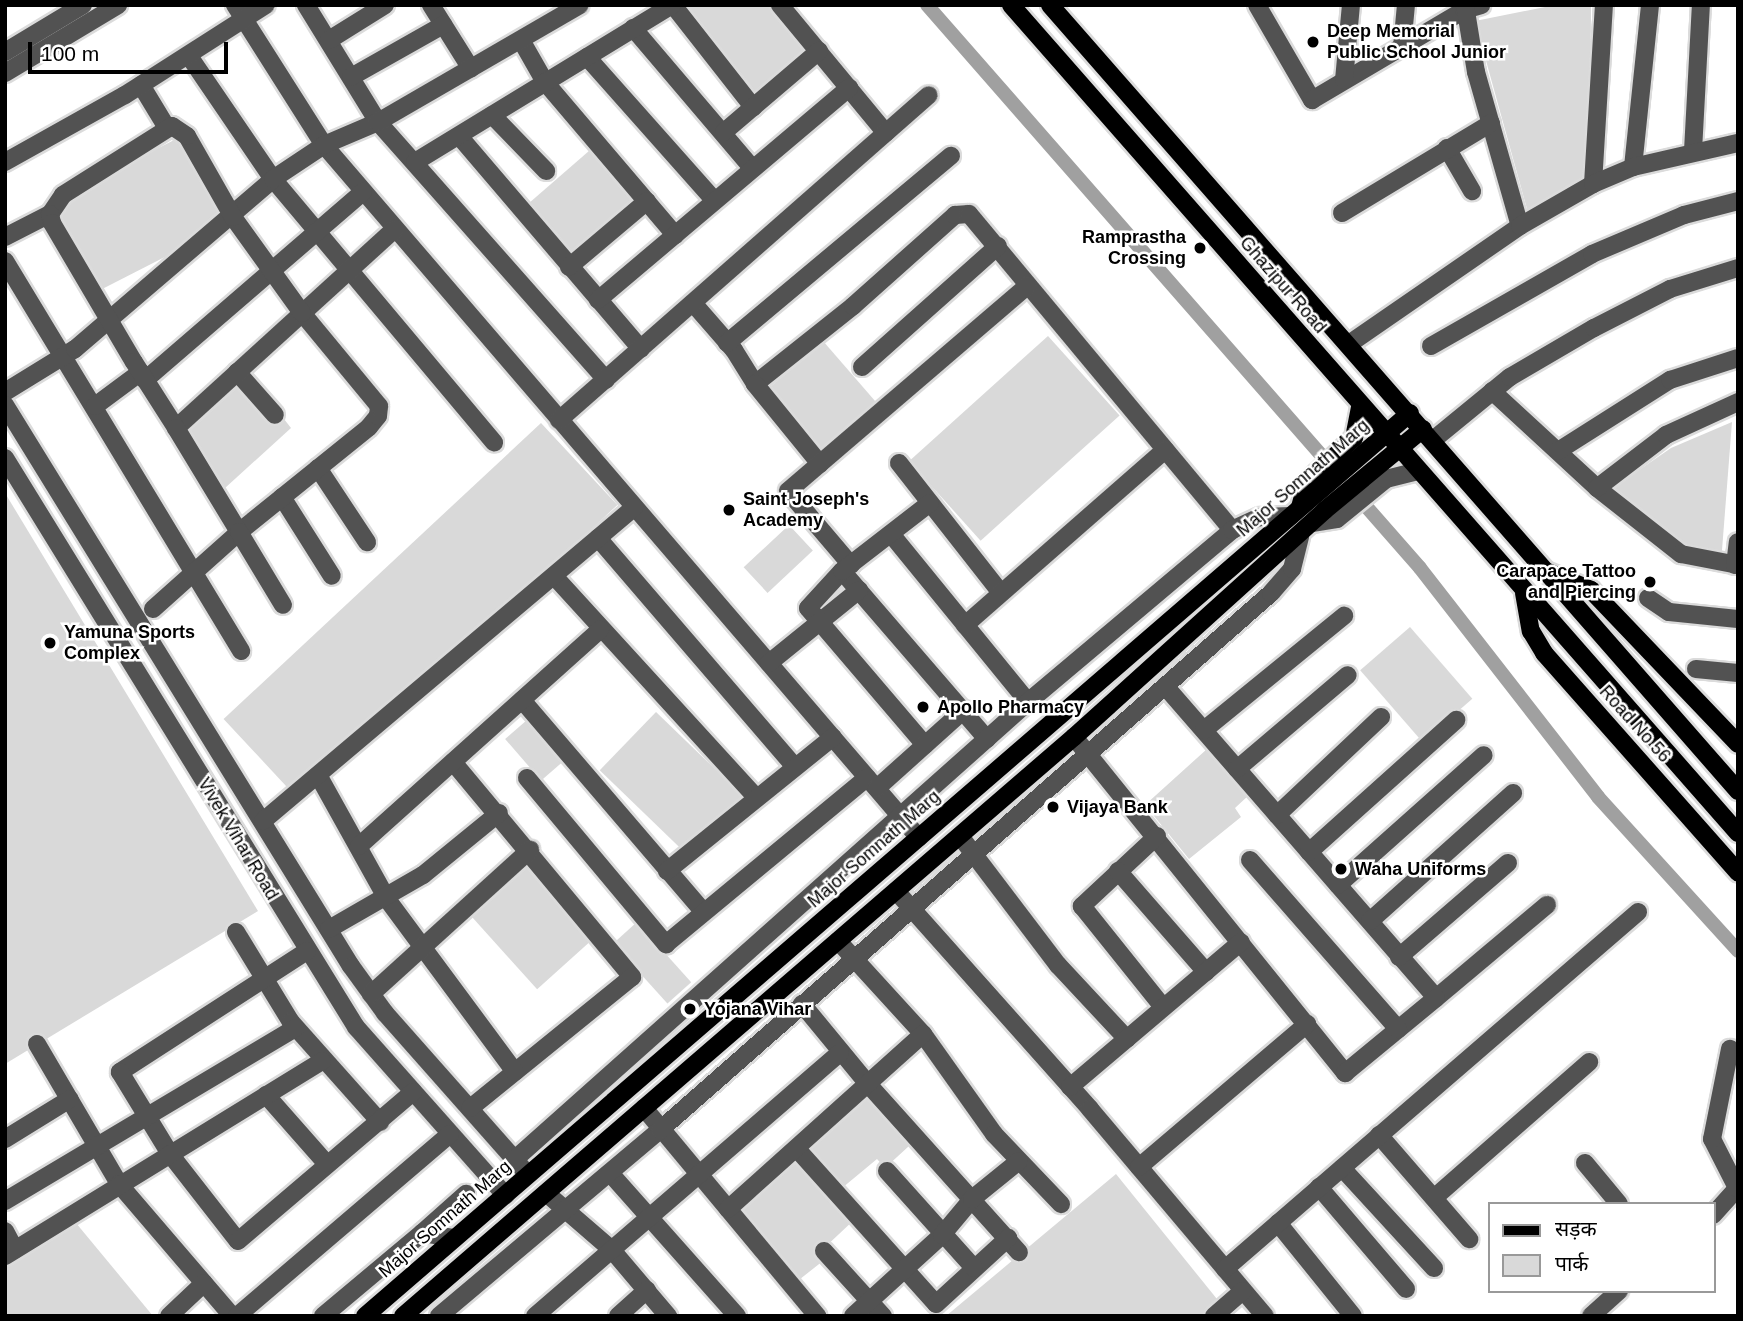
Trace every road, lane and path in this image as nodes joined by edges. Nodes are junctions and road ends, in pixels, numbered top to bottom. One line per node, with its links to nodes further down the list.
1 (82, 5): 26 (street)
2 (118, 5): 30 (street)
3 (266, 5): 19 (street)
4 (306, 5): 22 (street)
5 (386, 5): 22 (street)
6 (431, 5): 20 (street)
7 (580, 5): 23 (street)
8 (672, 5): 21 (street); 37 (street)
9 (780, 5): 25 (street)
10 (1011, 5): 93 (main road, Ghazipur Road)
11 (1050, 5): 82 (main road, Ghazipur Road)
12 (1257, 5): 32 (street)
13 (1351, 5): 32 (street)
14 (1406, 5): 24 (street)
15 (1604, 5): 56 (street)
16 (1650, 5): 52 (street)
17 (1701, 5): 48 (street)
18 (1470, 7): 24 (street); 40 (street)
19 (239, 12): 27 (street); 46 (street)
20 (443, 25): 29 (street); 31 (street)
21 (633, 29): 28 (street); 42 (street)
22 (329, 40): 31 (street)
23 (521, 40): 29 (street); 33 (street)
24 (1402, 47): 32 (street)
25 (819, 51): 35 (street); 37 (street)
26 (5, 52)
27 (188, 56): 34 (street); 55 (street)
28 (587, 57): 33 (street); 59 (street)
29 (471, 69): 39 (street)
30 (5, 73)
31 (351, 77): 39 (street)
32 (1345, 80)
33 (545, 82): 38 (street); 60 (street)
34 (141, 85): 41 (street); 50 (street)
35 (849, 88): 43 (street); 53 (street)
36 (929, 95): 43 (street)
37 (754, 107): 42 (street)
38 (492, 115): 44 (street); 54 (street)
39 (379, 122): 46 (street); 51 (street)
40 (1491, 123): 47 (street); 65 (street)
41 (167, 128): 63 (street); 64 (street)
42 (724, 132): 53 (street)
43 (887, 133): 78 (street)
44 (459, 136): 51 (street); 72 (street)
45 (1738, 143): 48 (street)
46 (324, 145): 55 (street); 58 (street)
47 (1447, 148): 57 (street); 62 (street)
48 (1693, 151): 52 (street)
49 (951, 156): 81 (street)
50 (5, 162)
51 (415, 162): 91 (street)
52 (1633, 167): 56 (street)
53 (752, 168): 59 (street)
54 (546, 171)
55 (273, 179): 64 (street); 67 (street)
56 (1593, 184): 65 (street)
57 (1472, 191)
58 (363, 192): 66 (street); 67 (street)
59 (714, 200): 68 (street)
60 (647, 201): 68 (street); 72 (street)
61 (1738, 201): 83 (street)
62 (1342, 213)
63 (50, 214): 69 (street); 80 (street)
64 (233, 217): 74 (street); 80 (street)
65 (1520, 226): 82 (street)
66 (395, 229): 75 (street); 102 (street)
67 (318, 233): 74 (street); 75 (street)
68 (675, 234): 77 (street)
69 (5, 237)
70 (998, 246): 76 (street); 87 (street); 92 (street)
71 (5, 261): 85 (street)
72 (569, 267): 77 (street)
73 (1738, 268): 94 (street)
74 (271, 270): 79 (street); 90 (street)
75 (348, 272): 79 (street); 106 (street)
76 (1028, 285): 109 (street); 113 (street)
77 (598, 300): 84 (street)
78 (693, 303): 81 (street); 84 (street)
79 (302, 313): 89 (street); 114 (street)
80 (110, 320): 85 (street); 90 (street)
81 (727, 343): 92 (street)
82 (1349, 344): 88 (main road, Ghazipur Road)
83 (1431, 346)
84 (641, 349): 91 (street)
85 (66, 355): 95 (street); 99 (street)
86 (1738, 358): 110 (street)
87 (862, 367)
88 (1371, 368): 93 (main road); 100 (main road, Ghazipur Road)
89 (237, 372): 101 (street); 103 (street)
90 (143, 376): 99 (street); 103 (street)
91 (606, 380): 102 (street)
92 (755, 384): 113 (street)
93 (1348, 391): 98 (main road, Ghazipur Road)
94 (1492, 391): 105 (street); 110 (street)
95 (5, 393)
96 (1738, 402): 117 (street)
97 (5, 405): 173 (street)
98 (1360, 405): 104 (main road, Ghazipur Road); 107 (main road)
99 (94, 406): 134 (street)
100 (1410, 414): 104 (main road, Major Somnath Marg); 105 (main road, Ghazipur Road)
101 (275, 415)
102 (559, 420): 122 (street)
103 (176, 428): 126 (street)
104 (1386, 433): 107 (main road, Major Somnath Marg); 108 (main road, Ghazipur Road)
105 (1428, 435): 108 (main road); 118 (main road, Ghazipur Road)
106 (494, 442)
107 (1358, 445): 120 (main road, Major Somnath Marg)
108 (1398, 449): 115 (main road, Ghazipur Road); 116 (main road)
109 (1165, 450): 124 (street); 138 (street)
110 (1558, 451): 117 (street)
111 (5, 458): 177 (street, Vivek Vihar Road)
112 (899, 463): 121 (street)
113 (820, 464): 132 (street)
114 (318, 468): 119 (street); 129 (street)
115 (1418, 471): 116 (street); 123 (main road, Ghazipur Road)
116 (1380, 474): 125 (main road)
117 (1597, 488): 131 (street)
118 (1477, 492): 123 (main road); 133 (main road, Ghazipur Road)
119 (282, 497): 126 (street); 135 (street)
120 (1303, 500): 124 (street); 185 (main road, Major Somnath Marg)
121 (930, 503): 127 (street); 138 (street)
122 (634, 507): 128 (street); 149 (street)
123 (1454, 512): 139 (main road, Ghazipur Road)
124 (1232, 530): 155 (street)
125 (1306, 530): 153 (street); 161 (main road)
126 (239, 532): 134 (street); 141 (street)
127 (891, 534): 132 (street); 146 (street)
128 (598, 538): 136 (street); 168 (street)
129 (367, 542)
130 (1738, 542): 131 (street)
131 (1737, 565)
132 (847, 568): 137 (street); 145 (street)
133 (1545, 571): 163 (main road); 174 (main road, Ghazipur Road)
134 (194, 573): 142 (street); 148 (street)
135 (332, 576)
136 (554, 576): 147 (street); 170 (street)
137 (859, 590): 145 (street); 156 (street)
138 (1000, 592): 146 (street)
139 (1524, 592): 182 (main road, Ghazipur Road); 194 (main road, Road No 56)
140 (1648, 598): 144 (street)
141 (284, 605)
142 (153, 609)
143 (1345, 616): 159 (street)
144 (1738, 619)
145 (817, 623): 149 (street); 164 (street)
146 (965, 625): 155 (street)
147 (600, 630): 154 (street); 176 (street)
148 (241, 651)
149 (769, 663): 160 (street)
150 (1696, 669): 151 (street)
151 (1738, 673)
152 (1348, 675): 169 (street)
153 (1165, 686): 159 (street); 166 (street)
154 (522, 700): 167 (street); 192 (street)
155 (1028, 702): 162 (street)
156 (964, 710): 162 (street); 164 (street)
157 (1381, 717): 179 (street)
158 (1456, 720): 188 (street)
159 (1203, 730): 169 (street)
160 (833, 737): 168 (street); 172 (street)
161 (1074, 737): 166 (street); 183 (main road)
162 (987, 739): 180 (street)
163 (1738, 744)
164 (925, 745): 172 (street)
165 (1484, 755): 195 (street)
166 (1089, 756): 184 (street); 189 (street)
167 (453, 762): 178 (street); 186 (street)
168 (795, 767): 176 (street)
169 (1237, 769): 179 (street)
170 (318, 775): 181 (street); 186 (street)
171 (527, 778): 200 (street)
172 (872, 783): 180 (street); 200 (street)
173 (245, 791): 177 (street); 181 (street)
174 (1738, 791)
175 (1513, 793): 202 (street)
176 (756, 797): 192 (street)
177 (219, 807): 208 (street, Vivek Vihar Road)
178 (499, 813): 187 (street); 197 (street)
179 (1277, 814): 188 (street)
180 (900, 815): 185 (street); 232 (street)
181 (263, 821): 203 (street)
182 (1738, 833)
183 (960, 836): 189 (street); 196 (main road)
184 (1157, 836): 193 (street); 206 (street)
185 (919, 838): 236 (main road, Major Somnath Marg)
186 (359, 846): 197 (street)
187 (530, 850): 207 (street); 227 (street)
188 (1309, 852): 195 (street)
189 (976, 854): 199 (street); 221 (street)
190 (1250, 860): 219 (street)
191 (1508, 863): 209 (street)
192 (667, 871): 200 (street)
193 (1118, 871): 211 (street); 216 (street)
194 (1738, 872)
195 (1338, 885): 202 (street)
196 (896, 891): 199 (street); 205 (main road)
197 (387, 899): 203 (street); 207 (street)
198 (1547, 905): 214 (street)
199 (911, 909): 210 (street); 229 (street)
200 (704, 912)
201 (1638, 912): 241 (street)
202 (1370, 921): 209 (street)
203 (329, 929): 213 (street)
204 (236, 932): 212 (street)
205 (838, 941): 210 (street); 235 (main road)
206 (1241, 942): 211 (street); 217 (street)
207 (420, 948): 213 (street); 227 (street)
208 (307, 951): 212 (street); 230 (street, Vivek Vihar Road)
209 (1399, 957): 214 (street)
210 (855, 958): 215 (street); 220 (street)
211 (1206, 972): 216 (street)
212 (265, 978): 218 (street); 237 (street)
213 (371, 993): 234 (street)
214 (1436, 998): 219 (street)
215 (802, 1004): 224 (street); 239 (street)
216 (1163, 1007): 221 (street)
217 (1307, 1024): 219 (street); 250 (street)
218 (295, 1028): 225 (street); 237 (street)
219 (1398, 1029)
220 (922, 1034): 228 (street); 247 (street)
221 (1127, 1039): 229 (street)
222 (37, 1044): 233 (street)
223 (1730, 1049): 268 (street)
224 (840, 1052): 228 (street); 255 (street)
225 (322, 1061): 231 (street); 238 (street)
226 (1589, 1062): 261 (street)
227 (515, 1072): 234 (street)
228 (868, 1084): 244 (street); 262 (street)
229 (1070, 1087): 250 (street)
230 (413, 1092): 238 (street); 240 (street, Vivek Vihar Road)
231 (265, 1095): 245 (street); 248 (street)
232 (586, 1097): 236 (street); 246 (street)
233 (69, 1099): 242 (street); 243 (street)
234 (470, 1108): 246 (street)
235 (644, 1108): 239 (street); 258 (main road)
236 (600, 1113): 254 (main road, Major Somnath Marg)
237 (146, 1118): 243 (street); 245 (street)
238 (380, 1122): 248 (street)
239 (660, 1130): 253 (street); 255 (street)
240 (450, 1134): 260 (street, Vivek Vihar Road); 294 (street)
241 (1379, 1135): 251 (street); 261 (street)
242 (5, 1139)
243 (97, 1147): 256 (street); 263 (street)
244 (797, 1149): 267 (street); 280 (street)
245 (170, 1154): 248 (street); 256 (street)
246 (514, 1160): 254 (street)
247 (1019, 1161): 262 (street); 265 (street)
248 (326, 1163)
249 (1585, 1163): 264 (street)
250 (1139, 1167): 283 (street)
251 (1342, 1168): 257 (street); 282 (street)
252 (887, 1171): 274 (street)
253 (610, 1172): 266 (street); 270 (street)
254 (528, 1175): 258 (main road); 260 (main road, Major Somnath Marg)
255 (700, 1176): 267 (street); 270 (street)
256 (120, 1185): 279 (street); 284 (street)
257 (1319, 1186): 271 (street); 285 (street)
258 (546, 1193): 266 (street); 269 (main road)
259 (466, 1194): 273 (street)
260 (505, 1195): 269 (main road); 275 (main road, Major Somnath Marg)
261 (1435, 1197): 276 (street)
262 (972, 1199): 274 (street); 281 (street)
263 (5, 1201)
264 (1617, 1202)
265 (1061, 1204)
266 (568, 1208): 277 (street); 292 (street)
267 (728, 1209): 302 (street)
268 (1715, 1213)
269 (522, 1214): 289 (main road)
270 (651, 1219): 277 (street); 301 (street)
271 (1278, 1223): 283 (street); 307 (street)
272 (5, 1231): 279 (street)
273 (422, 1233): 275 (street); 295 (street)
274 (942, 1235): 280 (street); 281 (street)
275 (456, 1238): 296 (main road, Major Somnath Marg)
276 (1469, 1239)
277 (612, 1250): 286 (street); 298 (street)
278 (824, 1251): 290 (street)
279 (10, 1253)
280 (905, 1268): 281 (street); 290 (street)
281 (974, 1268)
282 (1434, 1268)
283 (1225, 1269): 287 (street)
284 (204, 1283): 293 (street); 294 (street)
285 (1406, 1289)
286 (647, 1290): 299 (street); 300 (street)
287 (1243, 1291): 305 (street); 306 (street)
288 (1615, 1293): 291 (street)
289 (429, 1294): 292 (street); 297 (main road)
290 (869, 1301): 303 (street); 304 (street)
291 (1595, 1304)
292 (443, 1315)
293 (169, 1316)
294 (235, 1316)
295 (323, 1316)
296 (365, 1316)
297 (403, 1316)
298 (535, 1316)
299 (618, 1316)
300 (668, 1316)
301 (737, 1316)
302 (817, 1316)
303 (853, 1316)
304 (883, 1316)
305 (1214, 1316)
306 (1265, 1316)
307 (1353, 1316)

